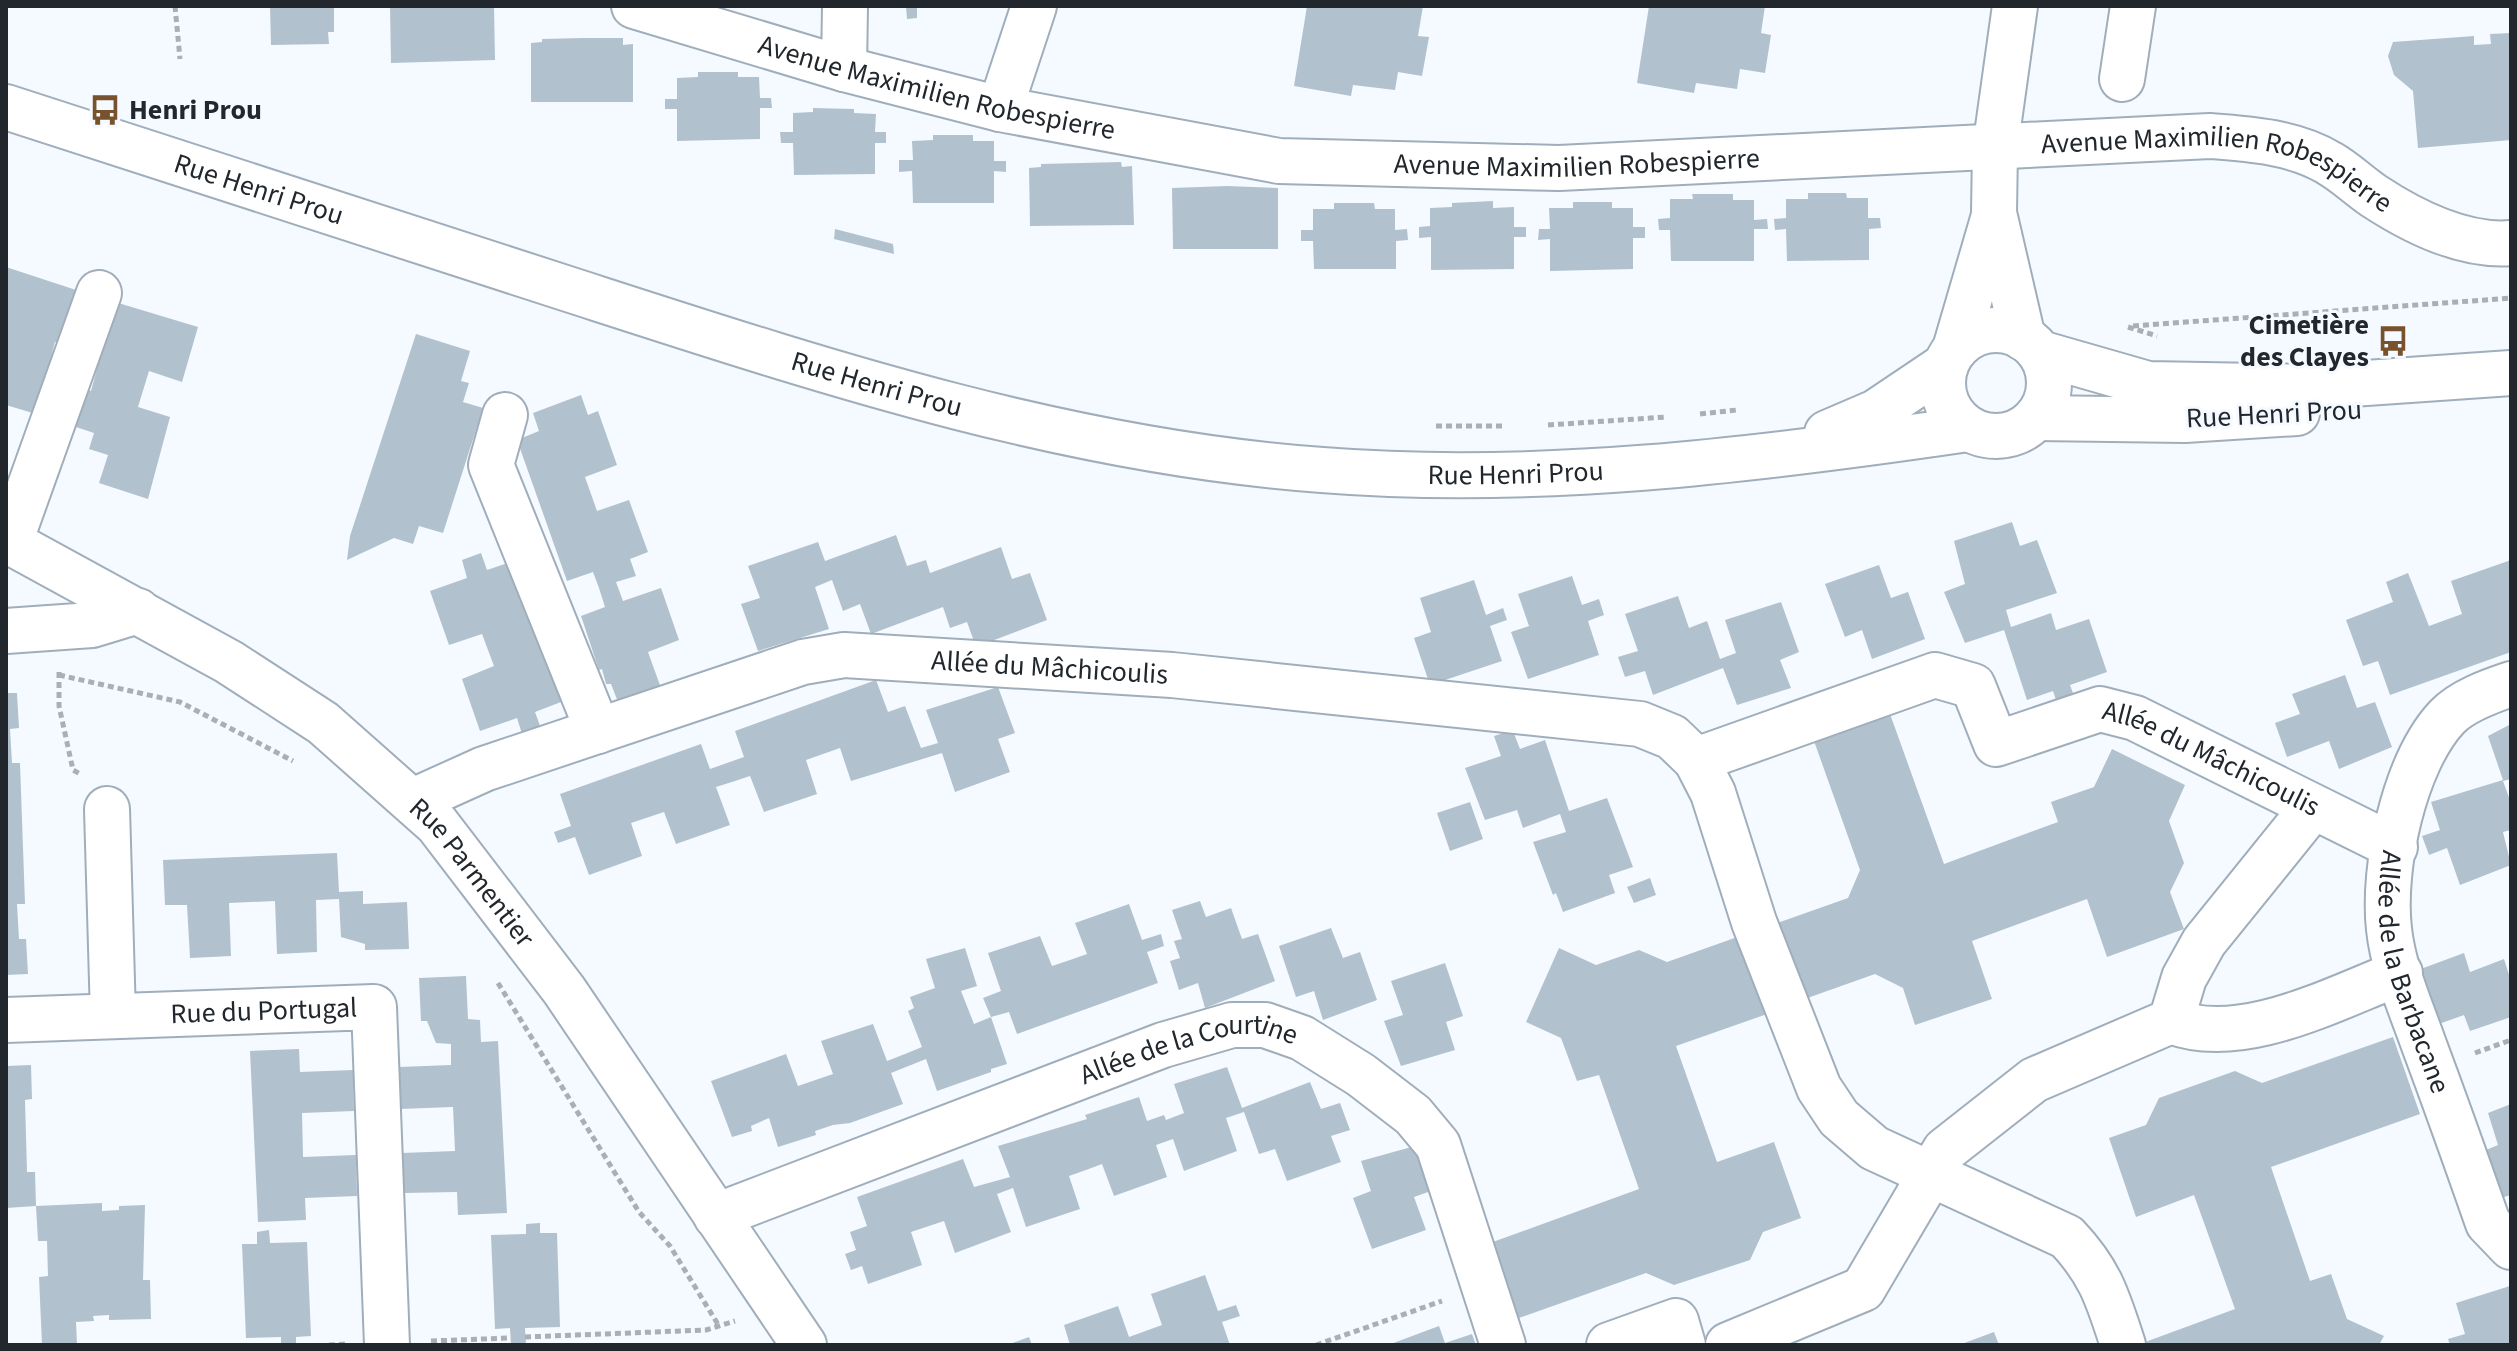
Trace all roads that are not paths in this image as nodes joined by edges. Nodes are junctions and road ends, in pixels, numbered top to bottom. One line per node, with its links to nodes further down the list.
1 (634, 6): 6 (street, Avenue Maximilien Robespierre)
2 (845, 6): 6 (street)
3 (1034, 6): 9 (street)
4 (2015, 6): 10 (street)
5 (2133, 6): 7 (street)
6 (844, 69): 9 (street, Avenue Maximilien Robespierre)
7 (2122, 79)
8 (6, 107): 21 (street, Rue Henri Prou)
9 (1000, 109): 10 (street, Avenue Maximilien Robespierre)
10 (1995, 149): 11 (street); 12 (street, Avenue Maximilien Robespierre)
11 (1994, 213): 14 (street); 15 (street)
12 (2511, 243)
13 (99, 293): 22 (street)
14 (2032, 346): 15 (street); 16 (street, Rue Henri Prou); 19 (street)
15 (1951, 357): 20 (street); 21 (street, Rue Henri Prou)
16 (2511, 373)
17 (2511, 399): 19 (street, Rue Henri Prou)
18 (505, 415): 26 (street)
19 (2036, 418): 20 (street)
20 (1968, 429): 21 (street, Rue Henri Prou)
21 (1781, 453)
22 (8, 541): 23 (street, Rue Parmentier)
23 (138, 611): 24 (street); 28 (street, Rue Parmentier)
24 (6, 631)
25 (2511, 684): 31 (street, Allée de la Barbacane)
26 (598, 731): 27 (street, Allée du Mâchicoulis); 28 (street, Allée du Mâchicoulis)
27 (1696, 760): 29 (street, Allée du Mâchicoulis); 36 (street, Allée du Mâchicoulis)
28 (413, 801): 37 (street, Rue Parmentier)
29 (2313, 807): 31 (street, Allée du Mâchicoulis); 35 (street)
30 (107, 809): 33 (street)
31 (2395, 847): 32 (street, Allée de la Barbacane)
32 (2400, 973): 35 (street); 38 (street, Allée de la Barbacane)
33 (113, 1016): 34 (street, Rue du Portugal); 39 (street, Rue du Portugal)
34 (6, 1020)
35 (2171, 1021): 36 (street)
36 (1931, 1172): 44 (street); 45 (street, Allée du Mâchicoulis)
37 (716, 1216): 40 (street, Rue Parmentier); 41 (street, Allée de la Courtine)
38 (2511, 1247)
39 (387, 1345)
40 (804, 1345)
41 (1503, 1345)
42 (1609, 1345): 43 (street)
43 (1683, 1345)
44 (1728, 1345)
45 (2123, 1345)

